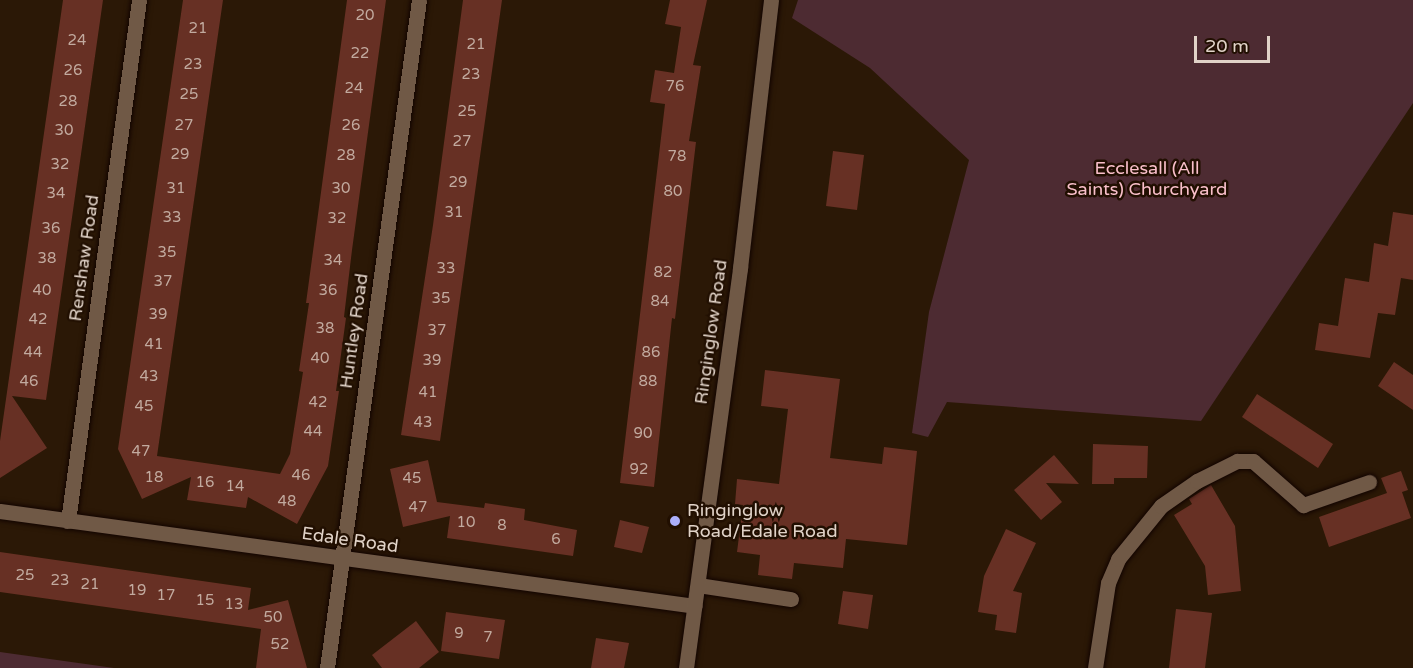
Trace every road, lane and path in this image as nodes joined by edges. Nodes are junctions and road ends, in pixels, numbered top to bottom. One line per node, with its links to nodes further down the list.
1 (138, 0): 6 (street, Renshaw Road)
2 (419, 0): 7 (street, Huntley Road)
3 (771, 0): 8 (street, Ringinglow Road)
4 (1369, 482): 13 (street)
5 (0, 511): 6 (street, Edale Road)
6 (68, 521): 7 (street, Edale Road)
7 (342, 559): 10 (street, Edale Road); 11 (street, Huntley Road)
8 (698, 585): 9 (street); 10 (street, Ringinglow Road)
9 (791, 599)
10 (694, 606): 12 (street, Ringinglow Road)
11 (327, 668)
12 (686, 668)
13 (1095, 668)

